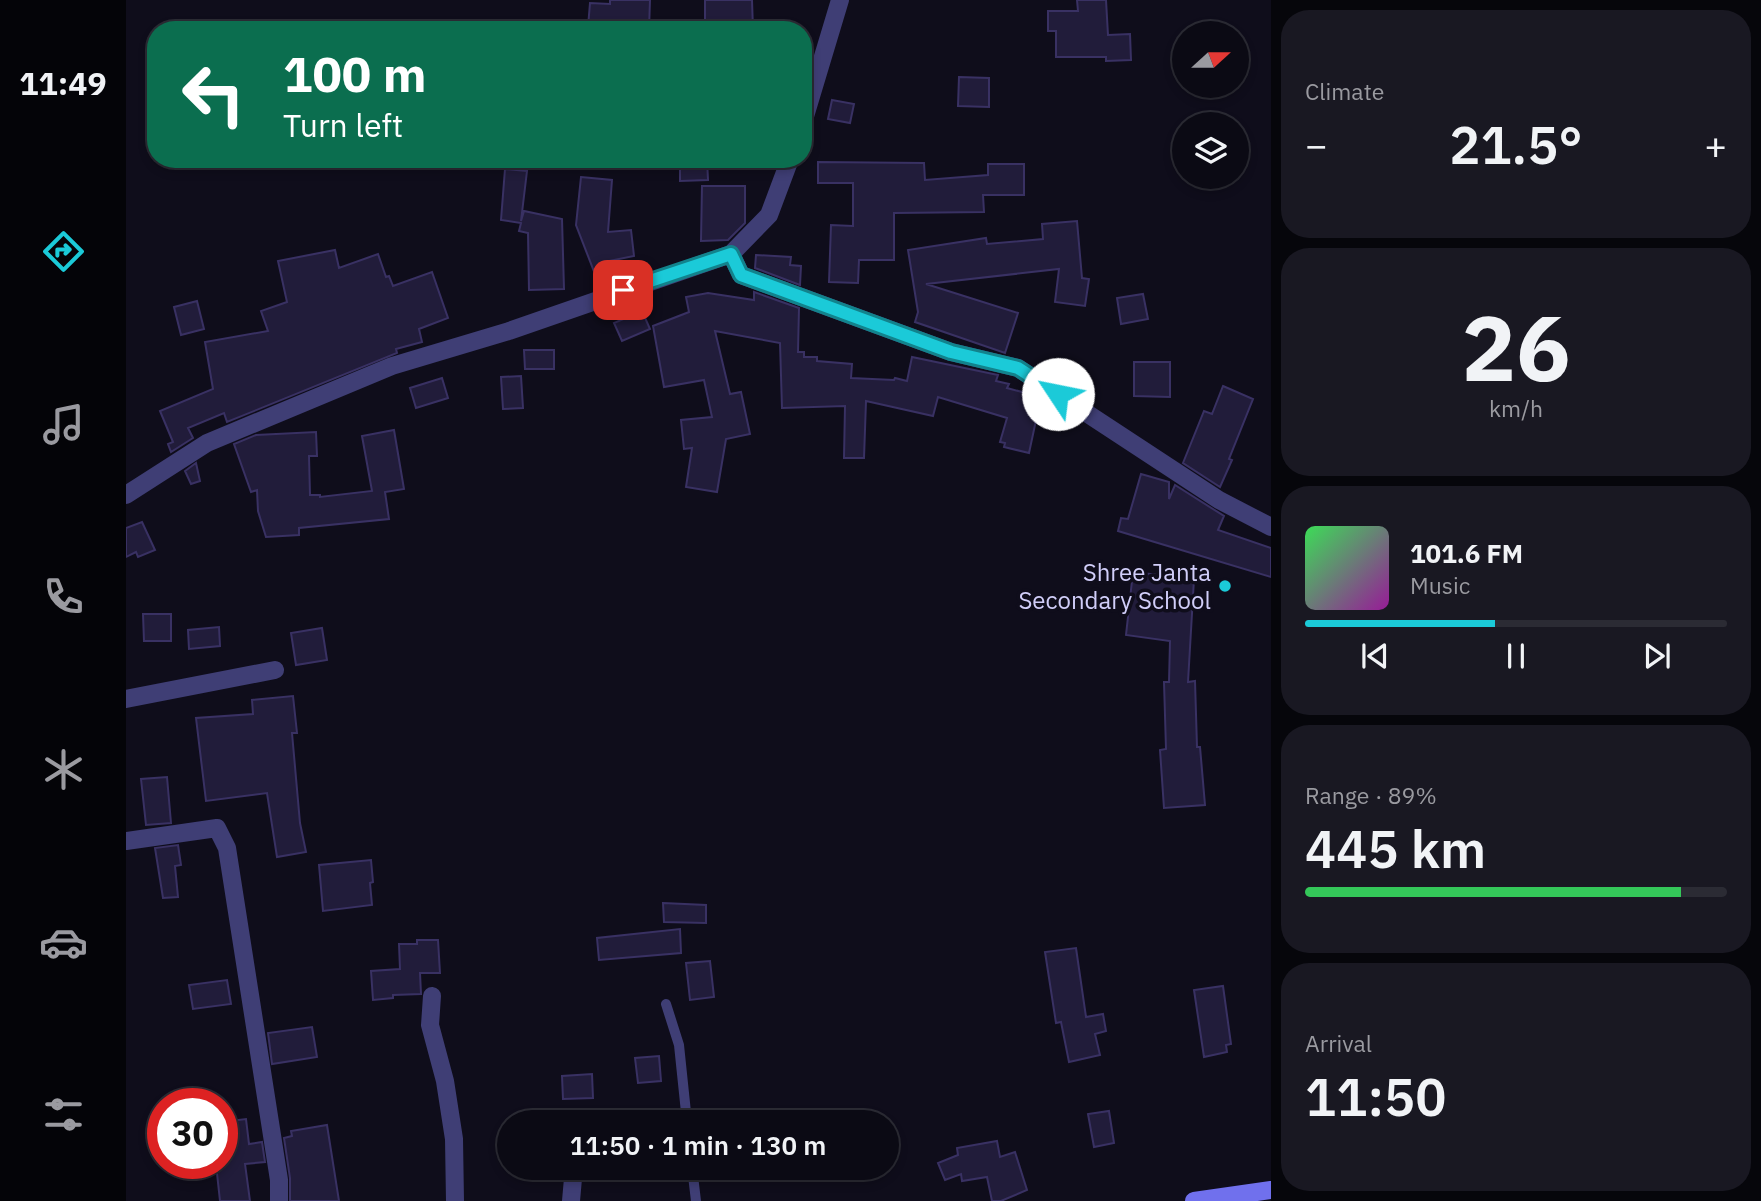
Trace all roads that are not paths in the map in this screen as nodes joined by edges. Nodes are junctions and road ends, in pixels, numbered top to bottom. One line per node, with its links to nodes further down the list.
1 (840, 0): 2 (street)
2 (812, 93)
3 (787, 168): 4 (street)
4 (731, 254): 5 (street); 6 (street)
5 (126, 495)
6 (1271, 527)
7 (275, 670): 8 (street)
8 (126, 699)
9 (126, 841): 16 (street)
10 (432, 996): 17 (street)
11 (666, 1004): 12 (lane)
12 (686, 1110)
13 (573, 1180): 18 (street)
14 (694, 1180): 19 (lane)
15 (1271, 1190): 20 (main road)
16 (279, 1201)
17 (456, 1201)
18 (571, 1201)
19 (696, 1201)
20 (1194, 1201)

